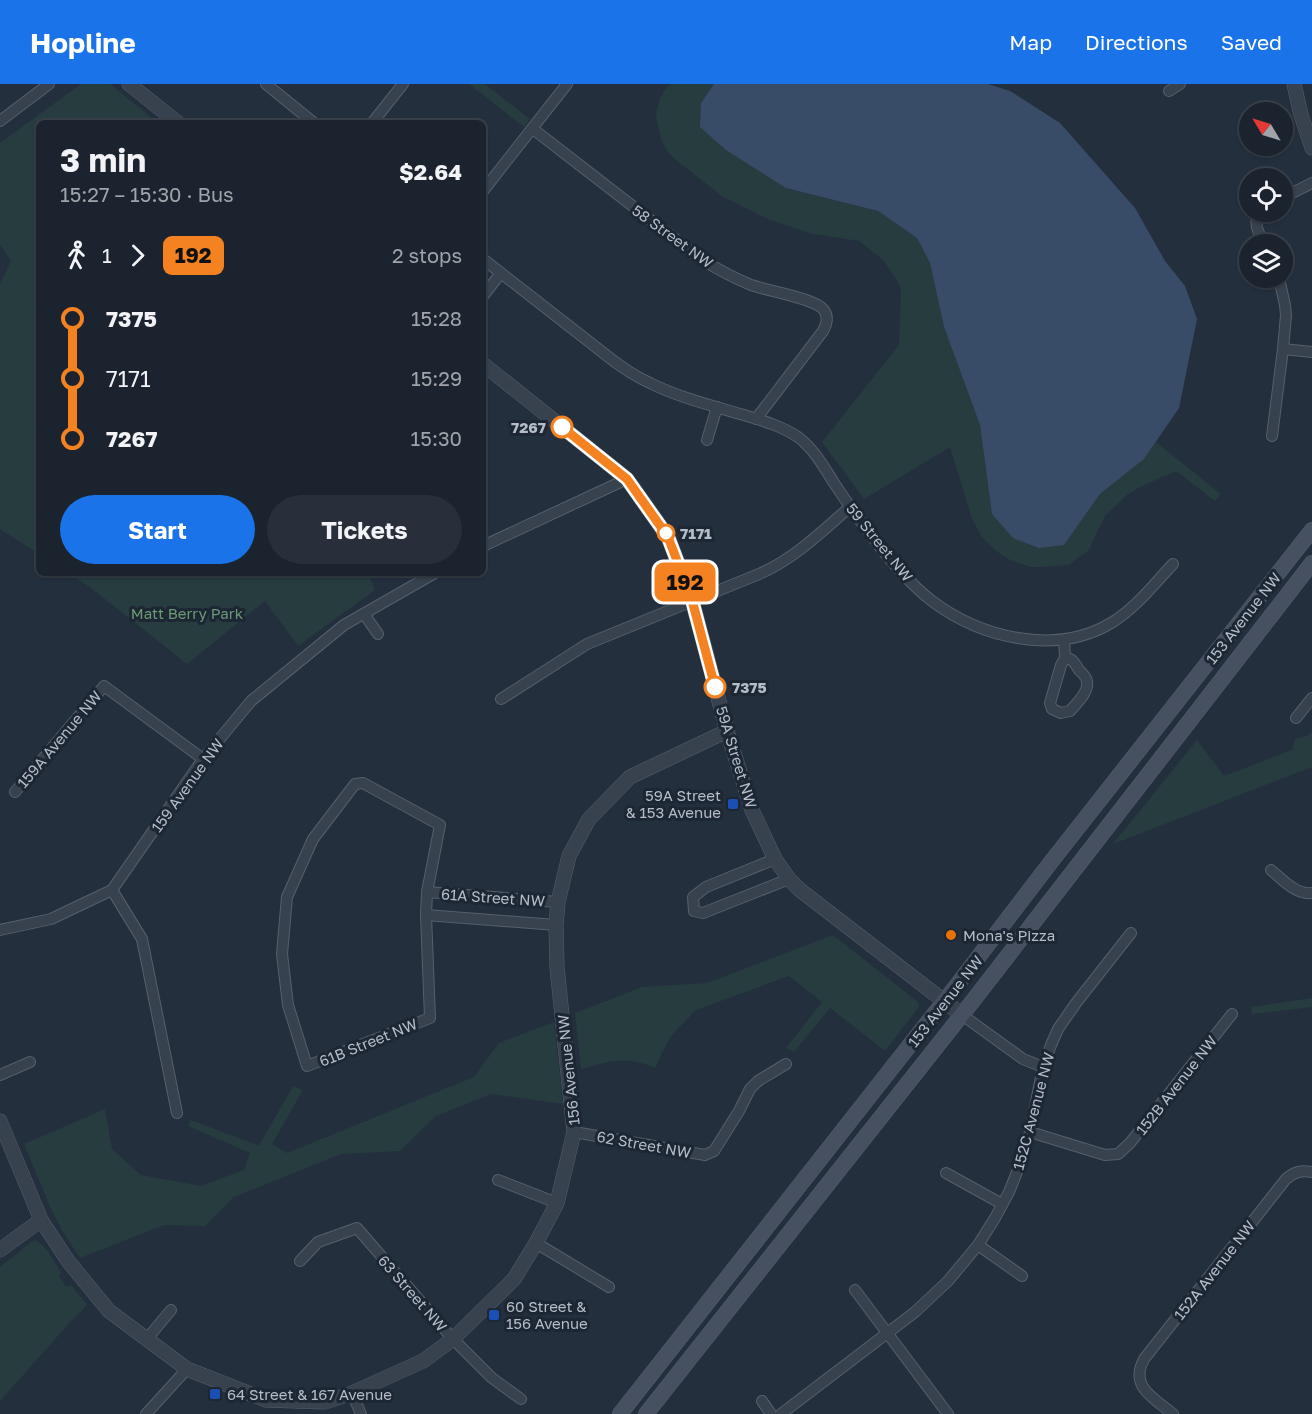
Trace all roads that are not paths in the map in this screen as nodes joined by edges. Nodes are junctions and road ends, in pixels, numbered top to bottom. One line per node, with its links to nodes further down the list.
1 (49, 84): 12 (street)
2 (129, 84): 9 (street)
3 (266, 84): 10 (street)
4 (403, 84): 11 (street)
5 (567, 84): 13 (street)
6 (1180, 84): 8 (street)
7 (1294, 84): 14 (street)
8 (1169, 91)
9 (174, 120)
10 (310, 120)
11 (374, 120)
12 (0, 121)
13 (533, 129): 16 (street); 26 (street, 58 Street NW)
14 (1312, 148)
15 (1312, 183): 17 (street)
16 (486, 187)
17 (1293, 192)
18 (486, 261): 19 (street, 59 Street NW)
19 (501, 273): 21 (street); 25 (street, 59 Street NW)
20 (1282, 288): 22 (street)
21 (486, 292)
22 (1283, 349): 23 (street); 27 (street)
23 (1312, 352)
24 (486, 366): 29 (street, 59A Street NW)
25 (717, 407): 26 (street, 59 Street NW); 28 (street)
26 (756, 419): 30 (street, 59 Street NW)
27 (1272, 436)
28 (706, 440)
29 (627, 479): 32 (street); 36 (street, 59A Street NW)
30 (850, 507): 36 (street); 39 (street, 59 Street NW)
31 (1312, 530): 58 (main road, 153 Avenue NW)
32 (486, 545)
33 (1312, 563): 60 (main road, 153 Avenue NW)
34 (1173, 564): 39 (street, 59 Street NW)
35 (430, 576): 37 (street, 159 Avenue NW)
36 (692, 600): 42 (street); 44 (street, 59A Street NW)
37 (364, 614): 38 (street); 45 (street, 159 Avenue NW)
38 (378, 634)
39 (1064, 640): 40 (street)
40 (1065, 658): 40 (street)
41 (1312, 698): 43 (street)
42 (501, 699)
43 (1296, 717)
44 (727, 731): 47 (street, 59A Street NW); 53 (street, 156 Avenue NW)
45 (203, 759): 46 (street, 159A Avenue NW); 50 (street, 159 Avenue NW)
46 (15, 792)
47 (776, 859): 49 (street, 59A Street NW); 49 (street)
48 (1271, 870): 52 (street)
49 (789, 879): 58 (street, 59A Street NW)
50 (111, 890): 56 (street, 159 Avenue NW); 65 (street)
51 (427, 892): 53 (street, 61A Street NW); 54 (street); 54 (street, 61B Street NW)
52 (1312, 893)
53 (558, 902): 55 (street, 156 Avenue NW)
54 (426, 915): 55 (street, 61A Street NW)
55 (556, 925): 67 (street, 156 Avenue NW)
56 (0, 930)
57 (1131, 933): 63 (street, 152C Avenue NW)
58 (945, 1001): 60 (street, 59A Street NW); 93 (main road, 153 Avenue NW)
59 (1232, 1014): 68 (street, 152B Avenue NW)
60 (962, 1015): 63 (street, 59A Street NW); 94 (main road, 153 Avenue NW)
61 (30, 1062): 64 (street)
62 (786, 1064): 67 (street, 62 Street NW)
63 (1043, 1067): 68 (street, 152C Avenue NW)
64 (0, 1075)
65 (177, 1113)
66 (0, 1121): 69 (street, 156 Avenue NW)
67 (574, 1132): 73 (street, 156 Avenue NW)
68 (1030, 1132): 74 (street, 152C Avenue NW)
69 (5, 1146): 75 (street, 156 Avenue NW)
70 (1306, 1171): 98 (street, 152A Avenue NW)
71 (946, 1173): 74 (street)
72 (498, 1180): 73 (street)
73 (557, 1203): 76 (street, 156 Avenue NW)
74 (1002, 1204): 77 (street, 152C Avenue NW)
75 (41, 1220): 78 (street); 86 (street, 156 Avenue NW)
76 (536, 1244): 81 (street); 85 (street, 156 Avenue NW)
77 (978, 1245): 80 (street); 84 (street, 152C Avenue NW)
78 (0, 1250)
79 (300, 1261): 85 (street, 63 Street NW)
80 (1022, 1276)
81 (609, 1287)
82 (855, 1290): 84 (street)
83 (171, 1311): 86 (street)
84 (887, 1333): 96 (street, 152C Avenue NW); 97 (street)
85 (453, 1339): 88 (street, 156 Avenue NW); 89 (street, 63 Street NW)
86 (146, 1340): 87 (street, 156 Avenue NW)
87 (187, 1369): 88 (street, 156 Avenue NW); 91 (street)
88 (352, 1393): 92 (street)
89 (521, 1399)
90 (762, 1401): 95 (street)
91 (146, 1414)
92 (361, 1414)
93 (620, 1414)
94 (646, 1414)
95 (771, 1414)
96 (781, 1414)
97 (948, 1414)
98 (1173, 1414)

